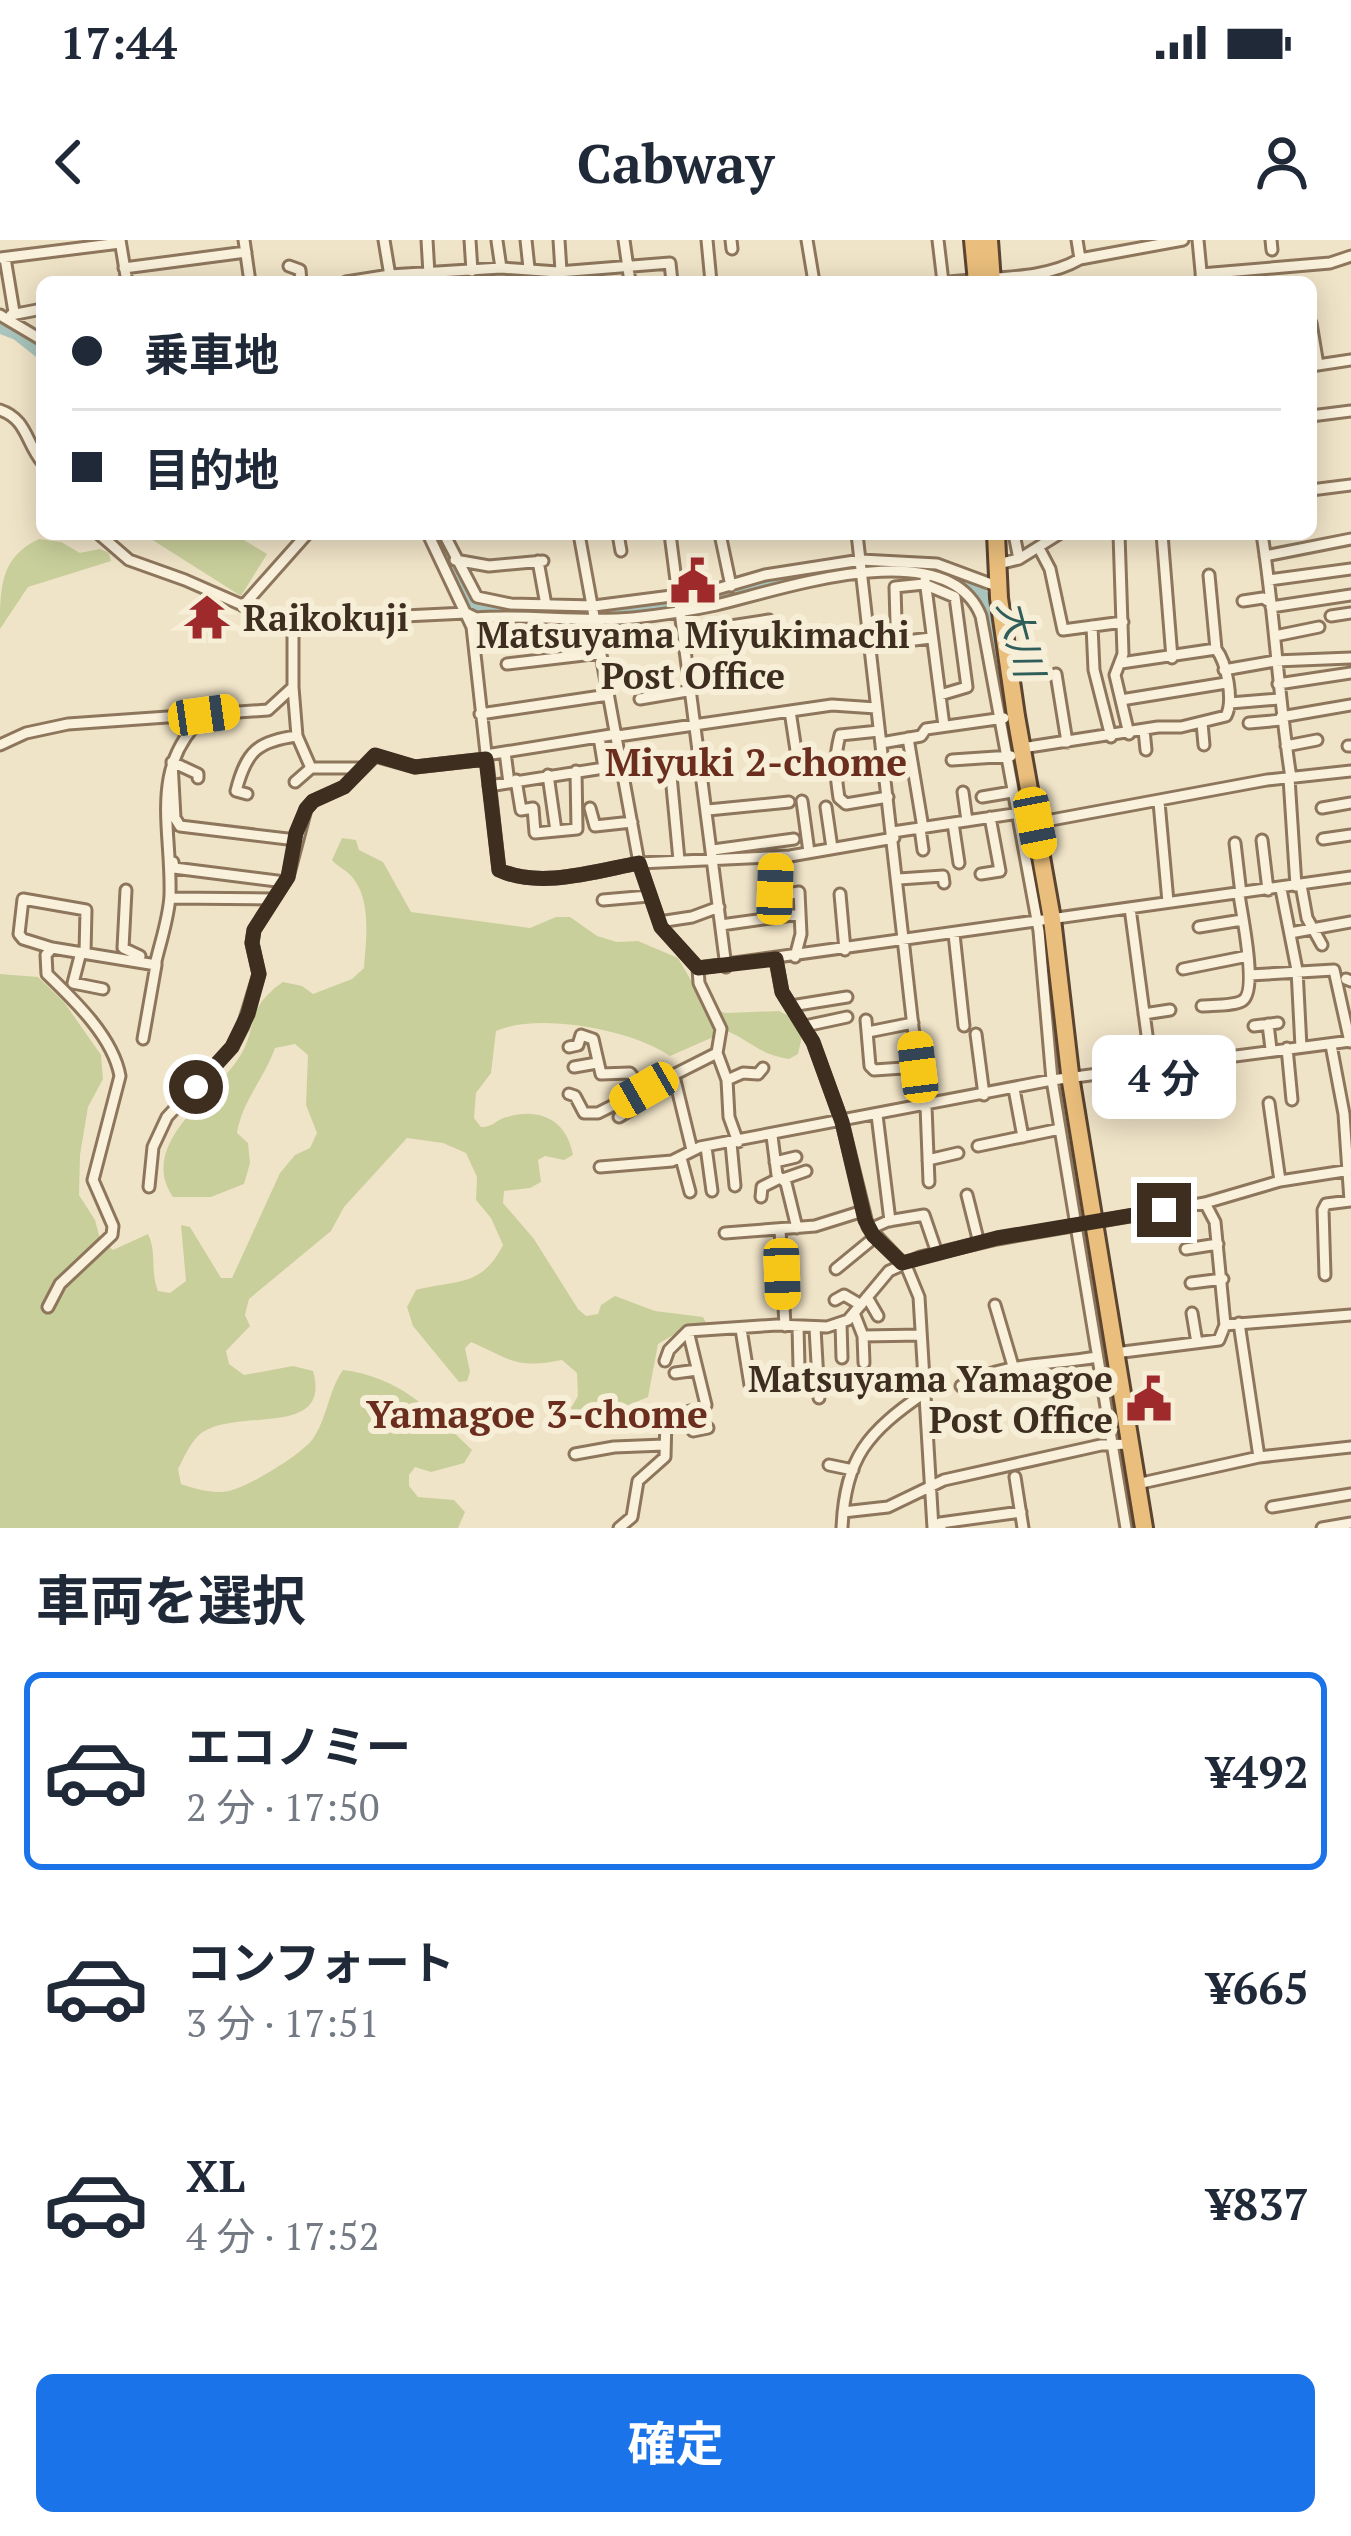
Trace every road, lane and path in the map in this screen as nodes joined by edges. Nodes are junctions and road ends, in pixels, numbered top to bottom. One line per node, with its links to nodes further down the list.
1 (384, 240): 34 (street)
2 (427, 240): 29 (street)
3 (470, 240): 27 (street)
4 (526, 240): 30 (street)
5 (559, 240): 28 (street)
6 (624, 240): 22 (street)
7 (707, 240): 38 (street)
8 (807, 240): 39 (street)
9 (938, 240): 40 (street)
10 (973, 240): 41 (highway)
11 (988, 240): 42 (highway)
12 (1077, 240): 20 (street)
13 (1183, 240): 20 (street)
14 (1198, 240): 44 (street)
15 (497, 241): 25 (street)
16 (120, 242): 19 (street); 24 (street)
17 (245, 246): 24 (street); 32 (street)
18 (1351, 256): 23 (street)
19 (3, 258): 48 (street)
20 (1080, 259): 43 (street)
21 (289, 266): 33 (street)
22 (627, 266): 28 (street); 36 (street); 37 (street)
23 (1291, 266): 26 (street); 47 (street)
24 (124, 268): 31 (street)
25 (501, 268): 27 (street); 30 (street)
26 (1254, 268): 45 (street); 46 (street)
27 (472, 271): 29 (street)
28 (561, 272): 30 (street)
29 (429, 274): 35 (street)
30 (533, 274)
31 (126, 276)
32 (249, 276)
33 (300, 276)
34 (391, 276)
35 (410, 276)
36 (629, 276)
37 (671, 276)
38 (710, 276)
39 (813, 276)
40 (946, 276)
41 (983, 276)
42 (984, 276)
43 (1013, 276)
44 (1201, 276)
45 (1212, 276)
46 (1255, 276)
47 (1292, 276)
48 (7, 315): 49 (street)
49 (36, 336)
50 (1351, 360): 51 (street)
51 (1317, 365)
52 (0, 410): 56 (street)
53 (1351, 411): 54 (street)
54 (1317, 415)
55 (36, 427): 56 (street)
56 (29, 433): 57 (street)
57 (36, 452)
58 (1351, 485): 59 (street)
59 (1317, 489)
60 (1351, 539): 78 (street)
61 (106, 540): 95 (street)
62 (302, 540): 95 (street)
63 (432, 540): 92 (street)
64 (447, 540): 80 (street)
65 (580, 540): 97 (street)
66 (619, 540): 77 (street)
67 (671, 540): 91 (street)
68 (722, 540): 87 (street)
69 (857, 540): 82 (street)
70 (998, 540): 81 (highway)
71 (1015, 540): 79 (street)
72 (1050, 540): 76 (street)
73 (1119, 540): 101 (street)
74 (1162, 540): 111 (street)
75 (1263, 540): 78 (street)
76 (1039, 548): 79 (street); 103 (street)
77 (621, 551)
78 (1265, 556): 86 (street)
79 (1019, 559): 81 (street)
80 (455, 560): 92 (street); 93 (street)
81 (998, 564): 88 (highway)
82 (862, 567): 84 (street); 87 (street); 91 (street); 131 (street)
83 (1351, 568): 86 (street)
84 (925, 572): 88 (street); 88 (street); 100 (street); 107 (street); 125 (street)
85 (1209, 574): 109 (street)
86 (1269, 580): 94 (street)
87 (731, 586): 91 (street)
88 (984, 595): 135 (highway); 135 (street)
89 (1351, 596): 94 (street)
90 (1243, 601): 94 (street)
91 (681, 604): 97 (street); 105 (street)
92 (472, 605): 93 (street); 97 (street); 102 (street); 133 (street)
93 (546, 605): 97 (street)
94 (1271, 605): 106 (street)
95 (243, 606): 102 (street)
96 (1351, 613): 98 (street)
97 (595, 614): 110 (street)
98 (1331, 616)
99 (763, 618): 105 (street)
100 (896, 622)
101 (1123, 622): 103 (street); 114 (street)
102 (293, 623): 121 (street)
103 (1092, 626): 147 (street)
104 (1319, 628): 106 (street)
105 (685, 632): 122 (street)
106 (1276, 636): 113 (street)
107 (931, 638): 108 (street); 125 (street)
108 (906, 641)
109 (1216, 649): 111 (street); 119 (street)
110 (601, 653): 115 (street); 124 (street)
111 (1172, 658): 114 (street)
112 (1351, 658): 113 (street)
113 (1275, 661): 119 (street); 120 (street)
114 (1120, 663): 128 (street)
115 (507, 664)
116 (666, 673): 123 (street)
117 (1351, 673): 120 (street)
118 (1055, 674): 150 (street)
119 (1225, 677): 128 (street); 129 (street)
120 (1278, 684): 127 (street)
121 (292, 687): 134 (street); 144 (street)
122 (693, 690): 123 (street); 139 (street)
123 (668, 694): 126 (street)
124 (608, 695): 133 (street); 143 (street)
125 (940, 695): 140 (street)
126 (640, 699)
127 (1279, 699): 129 (street); 136 (street)
128 (1121, 700): 142 (street)
129 (1230, 703): 138 (street)
130 (1351, 704): 136 (street)
131 (876, 708): 132 (street); 146 (street)
132 (790, 711): 139 (street); 163 (street)
133 (480, 713): 157 (street)
134 (204, 715): 151 (street); 160 (street)
135 (1007, 718): 140 (street); 156 (highway)
136 (1282, 719): 137 (street); 153 (street)
137 (1249, 723)
138 (1202, 724): 141 (street); 152 (street)
139 (698, 725): 143 (street); 158 (street)
140 (944, 726): 148 (street)
141 (1144, 730): 142 (street); 154 (street)
142 (1129, 734): 147 (street)
143 (618, 735): 145 (street); 188 (street)
144 (297, 736): 162 (street); 174 (street)
145 (599, 737): 155 (street); 164 (street)
146 (880, 737): 148 (street); 175 (street); 175 (street)
147 (1112, 737): 150 (street)
148 (908, 738): 191 (street)
149 (1317, 740): 153 (street)
150 (1067, 742): 156 (street)
151 (0, 745)
152 (1204, 746)
153 (1286, 746): 168 (street)
154 (1147, 750)
155 (505, 752): 157 (street); 170 (street)
156 (1015, 754): 159 (street); 173 (street); 184 (highway)
157 (486, 757): 161 (street); 171 (street)
158 (702, 760): 183 (street); 205 (street)
159 (952, 760)
160 (172, 762): 167 (street); 190 (street); 197 (street)
161 (362, 767): 162 (street); 197 (street)
162 (311, 768): 169 (street)
163 (799, 770)
164 (575, 771): 166 (street); 186 (street)
165 (1351, 771): 168 (street)
166 (548, 776): 170 (street); 192 (street)
167 (198, 778)
168 (1290, 778): 179 (street); 215 (street)
169 (295, 782)
170 (513, 782): 171 (street); 192 (street)
171 (489, 786): 210 (street)
172 (963, 792): 187 (street)
173 (1012, 792): 176 (street); 184 (street)
174 (247, 794)
175 (888, 797): 193 (street)
176 (982, 797)
177 (802, 801): 202 (street)
178 (789, 802): 183 (street)
179 (1159, 802): 184 (street); 225 (street)
180 (1351, 803): 182 (street)
181 (826, 807): 200 (street)
182 (1322, 808)
183 (708, 810): 203 (street)
184 (1026, 814): 185 (street); 230 (highway)
185 (989, 817): 187 (street); 209 (street)
186 (577, 819): 188 (street); 192 (street)
187 (967, 821): 189 (street)
188 (632, 822): 206 (street)
189 (953, 823): 191 (street); 207 (street)
190 (167, 827): 213 (street); 221 (street)
191 (921, 828): 193 (street); 201 (street)
192 (556, 831)
193 (893, 835): 200 (street); 212 (street)
194 (1351, 835): 196 (street)
195 (794, 839): 203 (street)
196 (1323, 839)
197 (296, 840): 213 (street)
198 (1262, 840): 218 (street)
199 (1235, 843): 219 (street)
200 (832, 848): 202 (street)
201 (923, 850)
202 (809, 852): 204 (street)
203 (713, 854): 204 (street); 205 (street); 226 (street)
204 (776, 857): 228 (street)
205 (680, 860): 206 (street)
206 (639, 863): 210 (street); 220 (street)
207 (959, 863)
208 (530, 864): 210 (street)
209 (981, 874)
210 (531, 877)
211 (1351, 878): 215 (street)
212 (899, 879): 214 (street); 239 (street)
213 (285, 882): 222 (street)
214 (944, 883)
215 (1299, 886): 216 (street); 235 (street)
216 (1281, 889): 218 (street); 236 (street)
217 (126, 890): 248 (street)
218 (1268, 890): 219 (street)
219 (1240, 894): 225 (street); 229 (street)
220 (649, 896): 224 (street); 231 (street)
221 (170, 898): 222 (street); 248 (street)
222 (271, 899): 314 (street)
223 (844, 899): 242 (street)
224 (603, 901)
225 (1168, 902): 227 (street)
226 (719, 907): 231 (street); 233 (street)
227 (1130, 908): 230 (street); 260 (street)
228 (800, 914): 233 (street); 238 (street)
229 (1242, 920): 234 (street); 245 (street)
230 (1044, 921): 237 (street); 281 (highway)
231 (658, 922): 250 (street)
232 (1351, 922): 235 (street)
233 (721, 925): 249 (street)
234 (1198, 926)
235 (1314, 929): 236 (street); 240 (street)
236 (1290, 933): 252 (street)
237 (954, 934): 239 (street); 263 (street)
238 (799, 941): 244 (street); 246 (street)
239 (906, 941): 242 (street); 262 (street)
240 (1322, 945)
241 (52, 948): 243 (street); 243 (street); 340 (street)
242 (845, 950): 244 (street)
243 (83, 952): 248 (street); 255 (street)
244 (809, 955): 246 (street)
245 (1248, 956): 251 (street); 253 (street)
246 (795, 957): 247 (street)
247 (776, 959): 249 (street); 257 (street)
248 (156, 963): 267 (street)
249 (726, 967): 250 (street)
250 (698, 968): 274 (street)
251 (1183, 969)
252 (1298, 970): 253 (street); 254 (street); 271 (street)
253 (1250, 976): 258 (street)
254 (1346, 980): 268 (street)
255 (103, 988)
256 (847, 997): 257 (street)
257 (791, 1006): 264 (street)
258 (1202, 1006)
259 (1170, 1010): 260 (street)
260 (1144, 1014): 276 (street)
261 (847, 1017): 264 (street)
262 (913, 1023): 278 (street); 278 (street)
263 (964, 1025)
264 (806, 1026): 294 (street)
265 (1254, 1026): 273 (street)
266 (976, 1034): 287 (street)
267 (143, 1039)
268 (1350, 1041): 269 (street)
269 (1331, 1045): 271 (street); 285 (street)
270 (569, 1047): 275 (street)
271 (1301, 1047): 272 (street)
272 (1287, 1048): 273 (street); 289 (street)
273 (1271, 1049): 276 (street)
274 (717, 1053): 280 (street); 282 (street)
275 (597, 1063): 277 (street); 284 (street)
276 (1151, 1065): 281 (street)
277 (574, 1067)
278 (918, 1067): 291 (street)
279 (763, 1068): 282 (street)
280 (675, 1079): 284 (street); 293 (street); 302 (street)
281 (1060, 1079): 283 (street); 295 (street); 301 (highway)
282 (728, 1084): 288 (street); 298 (street)
283 (1014, 1089): 287 (street); 297 (street)
284 (644, 1090): 286 (street)
285 (1345, 1092): 309 (street)
286 (569, 1094)
287 (984, 1095): 291 (street)
288 (714, 1096)
289 (1292, 1100)
290 (1269, 1103): 312 (street)
291 (924, 1106): 292 (street); 306 (street)
292 (877, 1115): 294 (street); 322 (street)
293 (619, 1117)
294 (842, 1122): 296 (street); 321 (street)
295 (1060, 1129): 297 (street); 301 (street)
296 (772, 1136): 298 (street); 307 (street)
297 (1023, 1137): 299 (street)
298 (734, 1143): 300 (street); 315 (street)
299 (978, 1146)
300 (706, 1147): 302 (street); 316 (street)
301 (1072, 1149): 323 (highway)
302 (692, 1150): 305 (street)
303 (958, 1153): 306 (street)
304 (796, 1156): 307 (street)
305 (681, 1158): 308 (street); 317 (street)
306 (928, 1160): 313 (street)
307 (775, 1162): 311 (street)
308 (600, 1167)
309 (1349, 1170): 312 (street); 334 (street)
310 (806, 1172): 311 (street)
311 (782, 1179): 319 (street); 324 (street)
312 (1280, 1181): 320 (street)
313 (929, 1182)
314 (149, 1186)
315 (735, 1186)
316 (712, 1191)
317 (691, 1192)
318 (967, 1195): 328 (street)
319 (761, 1197)
320 (1205, 1202): 323 (street); 329 (street)
321 (863, 1211): 324 (street); 327 (street)
322 (890, 1221): 327 (street); 331 (street)
323 (1084, 1222): 328 (street); 356 (highway)
324 (797, 1228): 325 (street)
325 (780, 1229): 326 (street); 347 (street)
326 (725, 1233)
327 (872, 1233): 332 (street); 333 (street)
328 (979, 1243): 331 (street)
329 (1218, 1244): 330 (street); 335 (street)
330 (1186, 1249)
331 (937, 1253): 332 (street)
332 (902, 1263): 338 (street); 352 (street)
333 (836, 1269)
334 (1325, 1275)
335 (1223, 1279): 336 (street); 346 (street)
336 (1191, 1283)
337 (835, 1300): 338 (street)
338 (861, 1305): 343 (street); 344 (street); 353 (street)
339 (995, 1305): 359 (street)
340 (48, 1307)
341 (1192, 1313): 354 (street)
342 (1351, 1315): 345 (street)
343 (878, 1316)
344 (841, 1323): 349 (street); 355 (street)
345 (1239, 1323): 346 (street); 373 (street)
346 (1225, 1324): 354 (street)
347 (784, 1326): 348 (street); 350 (street)
348 (798, 1327): 349 (street); 360 (street)
349 (815, 1328): 366 (street)
350 (741, 1329): 351 (street); 363 (street)
351 (688, 1331): 357 (street); 361 (street)
352 (921, 1335): 353 (street); 365 (street)
353 (863, 1336): 358 (street)
354 (1197, 1343): 356 (street)
355 (842, 1358)
356 (1104, 1359): 359 (street); 370 (highway)
357 (665, 1361)
358 (864, 1364)
359 (1012, 1366): 364 (street)
360 (799, 1367)
361 (697, 1370): 362 (street); 367 (street)
362 (675, 1373)
363 (750, 1385)
364 (961, 1386)
365 (924, 1394): 375 (street); 378 (street)
366 (819, 1398)
367 (704, 1409): 368 (street); 368 (street)
368 (690, 1412): 369 (street)
369 (664, 1444): 372 (street); 384 (street)
370 (1119, 1446): 377 (highway); 378 (street); 388 (street)
371 (1351, 1448): 373 (street)
372 (575, 1454)
373 (1259, 1457): 377 (street)
374 (829, 1465): 375 (street)
375 (853, 1470): 381 (street)
376 (1016, 1477): 382 (street)
377 (1137, 1484): 389 (highway)
378 (928, 1489): 381 (street); 386 (street)
379 (1351, 1494): 380 (street)
380 (1272, 1507)
381 (843, 1512): 385 (street)
382 (1021, 1512): 386 (street); 387 (street)
383 (1351, 1523): 390 (street)
384 (620, 1528)
385 (842, 1528)
386 (937, 1528)
387 (1023, 1528)
388 (1126, 1528)
389 (1144, 1528)
390 (1322, 1528)

